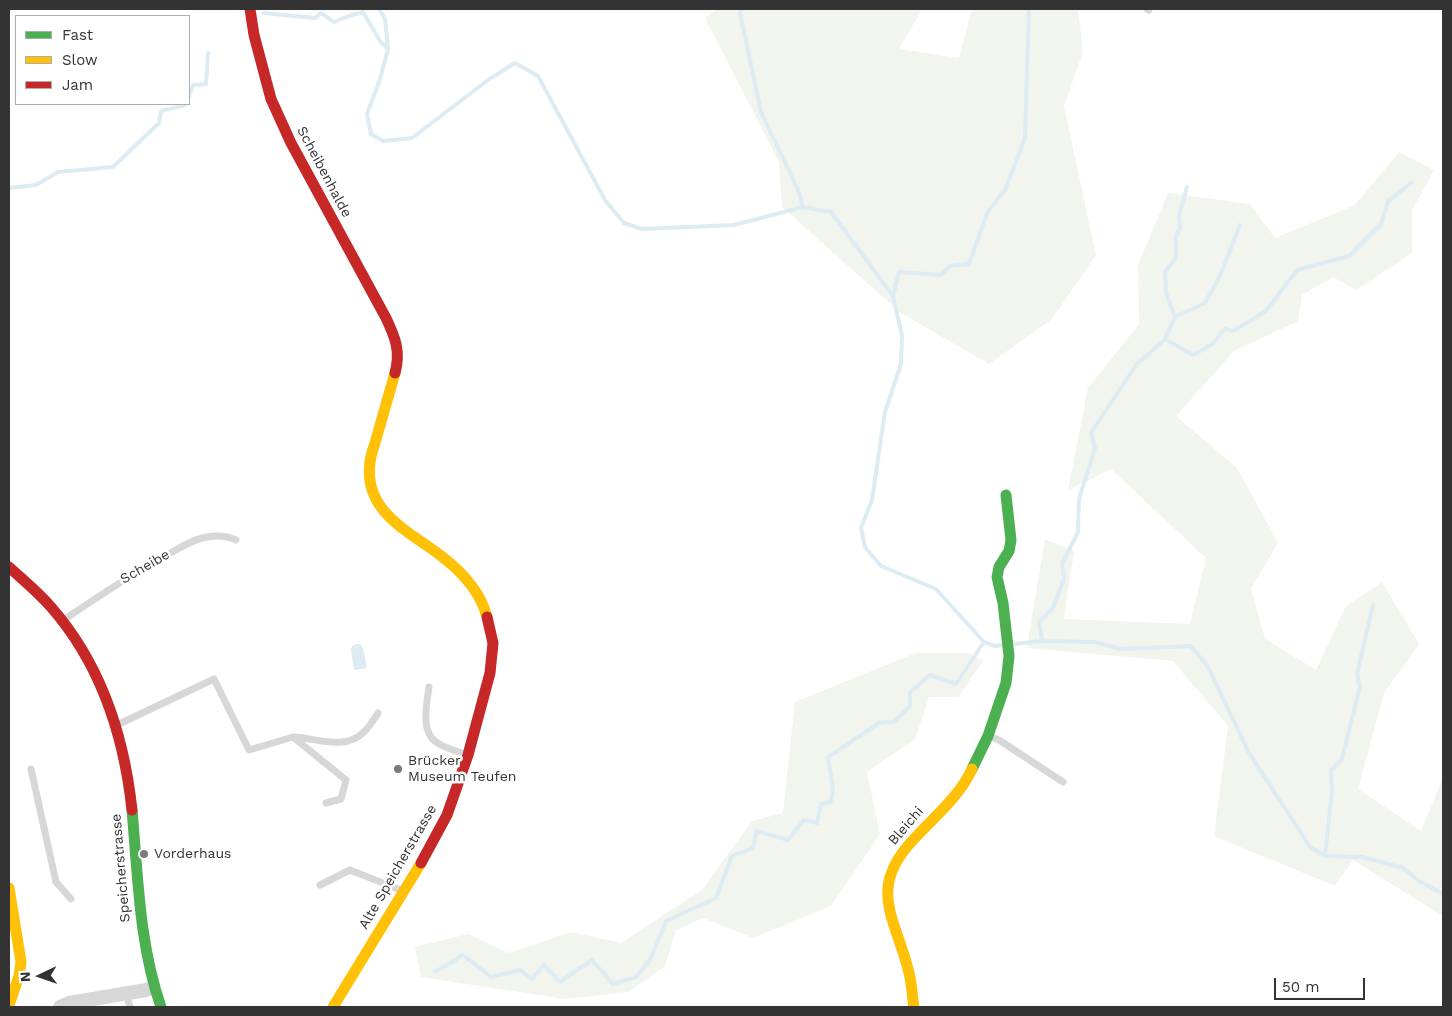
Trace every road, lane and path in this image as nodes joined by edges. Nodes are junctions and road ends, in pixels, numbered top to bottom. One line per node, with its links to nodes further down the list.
1 (250, 9): 2 (street, Scheibenhalde)
2 (396, 340): 12 (street, Alte Speicherstrasse)
3 (1006, 495): 10 (street, Bleichi)
4 (236, 540): 6 (lane, Scheibe)
5 (9, 567): 6 (street, Speicherstrasse)
6 (62, 621): 9 (street, Speicherstrasse)
7 (429, 687): 12 (lane)
8 (378, 713): 11 (lane)
9 (117, 726): 11 (lane); 20 (street, Speicherstrasse)
10 (988, 736): 14 (lane); 27 (street, Bleichi)
11 (293, 738): 15 (lane)
12 (468, 755): 18 (street, Alte Speicherstrasse)
13 (31, 769): 19 (lane)
14 (1063, 782)
15 (326, 803)
16 (320, 885): 18 (lane)
17 (9, 888): 22 (street)
18 (403, 892): 26 (street, Alte Speicherstrasse)
19 (71, 899)
20 (153, 987): 21 (street); 25 (street, Speicherstrasse)
21 (126, 993): 23 (street); 24 (lane)
22 (9, 1005)
23 (60, 1007)
24 (130, 1007)
25 (160, 1007)
26 (334, 1007)
27 (914, 1007)

